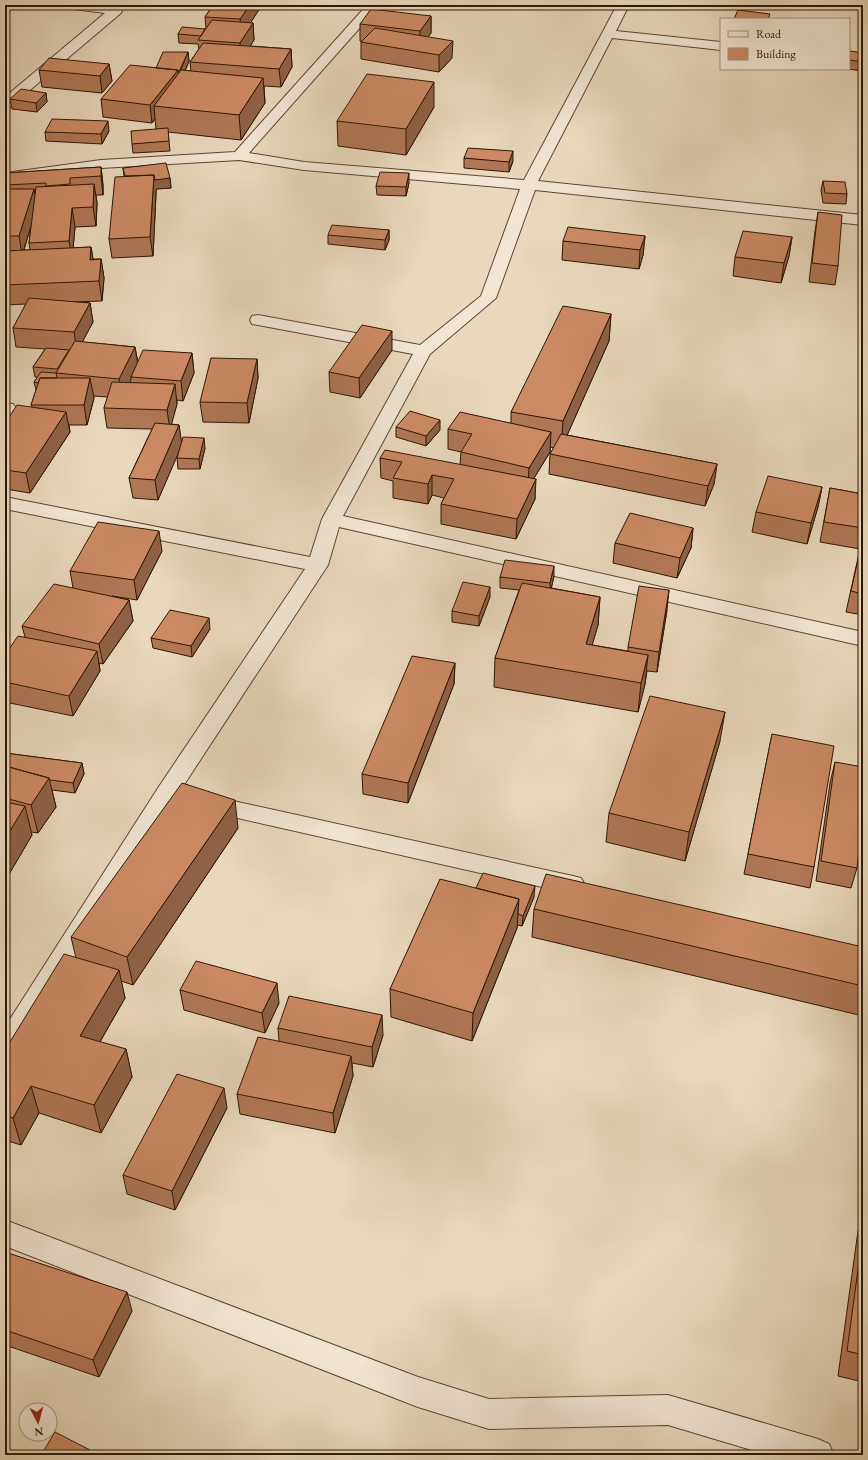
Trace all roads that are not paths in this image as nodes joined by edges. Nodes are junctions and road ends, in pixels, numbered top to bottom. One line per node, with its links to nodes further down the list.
1 (74, 5): 4 (street)
2 (374, 5): 8 (street)
3 (623, 5): 5 (street)
4 (117, 7): 7 (street)
5 (608, 34): 6 (street); 10 (street)
6 (720, 46)
7 (5, 104)
8 (239, 156): 9 (street); 10 (street)
9 (5, 177)
10 (529, 185): 11 (street); 13 (street)
11 (863, 220)
12 (258, 320): 13 (street)
13 (423, 351): 15 (street)
14 (5, 503): 16 (street)
15 (332, 519): 16 (street); 17 (street)
16 (318, 565): 18 (street)
17 (863, 639)
18 (166, 794): 19 (street); 20 (street)
19 (595, 890)
20 (5, 1049)
21 (5, 1233): 22 (street)
22 (818, 1455)

